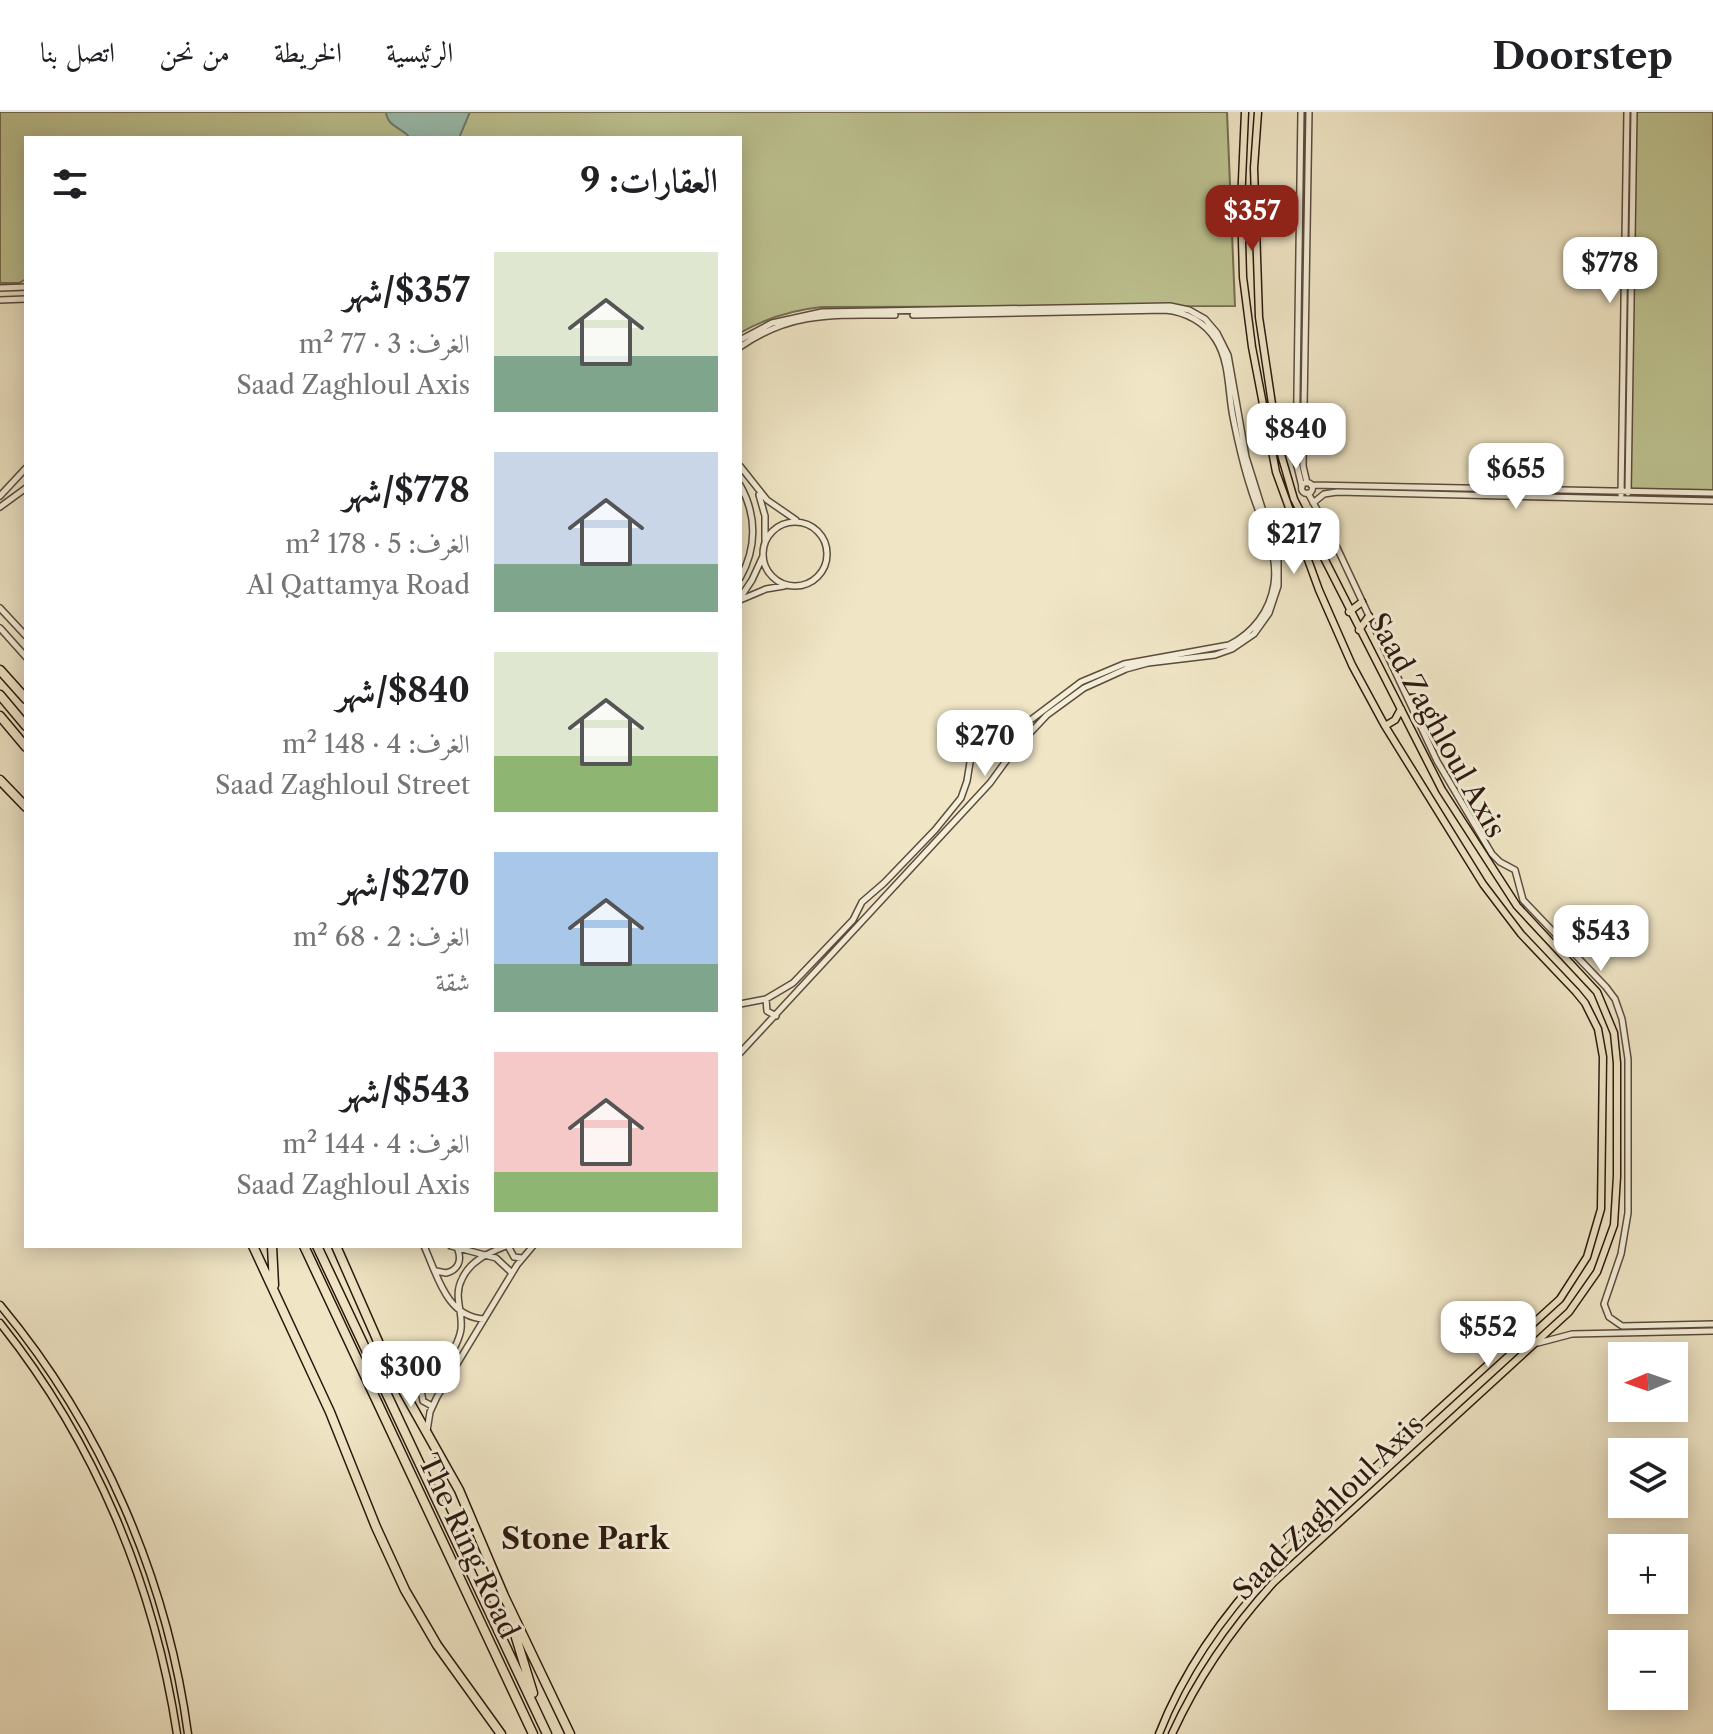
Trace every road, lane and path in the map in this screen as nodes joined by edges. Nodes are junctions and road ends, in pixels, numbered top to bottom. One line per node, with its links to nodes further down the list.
1 (1258, 112): 7 (main road, Saad Zaghloul Axis)
2 (1301, 112): 16 (street)
3 (1309, 112): 16 (street)
4 (1627, 112): 24 (street)
5 (1634, 112): 25 (street)
6 (1243, 115): 8 (main road, Saad Zaghloul Axis)
7 (1255, 233): 8 (main road); 34 (main road, Saad Zaghloul Axis)
8 (1242, 236): 36 (main road, Saad Zaghloul Axis)
9 (24, 287): 10 (street)
10 (0, 288)
11 (24, 299): 12 (street)
12 (0, 300)
13 (755, 334): 14 (street); 15 (street); 55 (street); 56 (street)
14 (742, 339)
15 (742, 345)
16 (1300, 449): 19 (street)
17 (742, 469): 22 (street)
18 (24, 470): 26 (street)
19 (1307, 485): 24 (street); 28 (street)
20 (24, 489): 29 (street)
21 (742, 490): 33 (street)
22 (758, 490): 30 (street); 31 (street)
23 (1713, 493): 25 (street)
24 (1621, 495): 25 (street); 28 (street)
25 (1628, 495): 27 (street)
26 (0, 496)
27 (1713, 501)
28 (1313, 503): 39 (street)
29 (0, 507)
30 (800, 522): 31 (street); 35 (street)
31 (765, 541): 32 (street)
32 (763, 555): 35 (street); 37 (street)
33 (742, 574)
34 (1334, 582): 36 (main road); 41 (main road, Saad Zaghloul Axis)
35 (790, 585): 38 (street)
36 (1319, 590): 54 (main road, Saad Zaghloul Axis)
37 (742, 596)
38 (742, 598)
39 (1362, 602): 41 (main road); 42 (street)
40 (0, 608): 45 (street)
41 (1349, 612): 44 (main road, Saad Zaghloul Axis)
42 (1369, 616): 44 (main road); 62 (street)
43 (0, 628): 46 (street)
44 (1359, 630): 50 (main road, Saad Zaghloul Axis)
45 (24, 634)
46 (24, 655)
47 (0, 670): 49 (highway)
48 (0, 695): 52 (highway)
49 (24, 697)
50 (1401, 709): 54 (main road); 64 (main road, Saad Zaghloul Axis)
51 (0, 716): 57 (highway)
52 (24, 724)
53 (0, 725): 57 (highway)
54 (1385, 726): 92 (main road, Saad Zaghloul Axis)
55 (1016, 728): 56 (street); 59 (street)
56 (1024, 738): 60 (street)
57 (24, 744)
58 (0, 780): 61 (highway)
59 (966, 785): 60 (street); 63 (street)
60 (977, 797): 66 (street)
61 (24, 805)
62 (1612, 994): 64 (street); 87 (street)
63 (766, 999): 65 (street); 66 (street)
64 (1601, 1000): 91 (main road, Saad Zaghloul Axis)
65 (742, 1004)
66 (777, 1016): 67 (street)
67 (742, 1051)
68 (254, 1248): 82 (highway)
69 (272, 1248): 82 (highway)
70 (305, 1248): 107 (highway, The Ring Road)
71 (318, 1248): 103 (highway, The Ring Road)
72 (337, 1248): 98 (highway, The Ring Road)
73 (425, 1248): 80 (street)
74 (454, 1248): 78 (street); 80 (street)
75 (502, 1248): 78 (street)
76 (508, 1248): 79 (street)
77 (531, 1248): 79 (street)
78 (486, 1255): 81 (street); 84 (street)
79 (522, 1258): 81 (street)
80 (435, 1270): 84 (street)
81 (512, 1273): 85 (street)
82 (277, 1296): 106 (highway)
83 (0, 1305): 105 (main road)
84 (459, 1311): 85 (street); 88 (street)
85 (484, 1319): 90 (street)
86 (0, 1323): 104 (main road)
87 (1713, 1324)
88 (461, 1327): 90 (street); 96 (street)
89 (1713, 1331): 91 (street)
90 (474, 1336): 100 (street)
91 (1537, 1343): 94 (main road, Saad Zaghloul Axis)
92 (1502, 1353): 93 (main road, Saad Zaghloul Axis); 94 (main road)
93 (1488, 1366): 97 (main road); 110 (main road, Saad Zaghloul Axis)
94 (1509, 1367): 97 (main road, Saad Zaghloul Axis)
95 (413, 1372): 96 (street)
96 (438, 1375): 99 (street)
97 (1499, 1378): 111 (main road, Saad Zaghloul Axis)
98 (401, 1386): 99 (street); 101 (highway, The Ring Road)
99 (421, 1390): 100 (street)
100 (432, 1406): 101 (street)
101 (427, 1436): 102 (highway, The Ring Road)
102 (504, 1596): 103 (highway); 109 (highway, The Ring Road)
103 (541, 1721): 108 (highway, The Ring Road)
104 (177, 1734)
105 (188, 1734)
106 (501, 1734)
107 (533, 1734)
108 (547, 1734)
109 (570, 1734)
110 (1159, 1734)
111 (1172, 1734)

